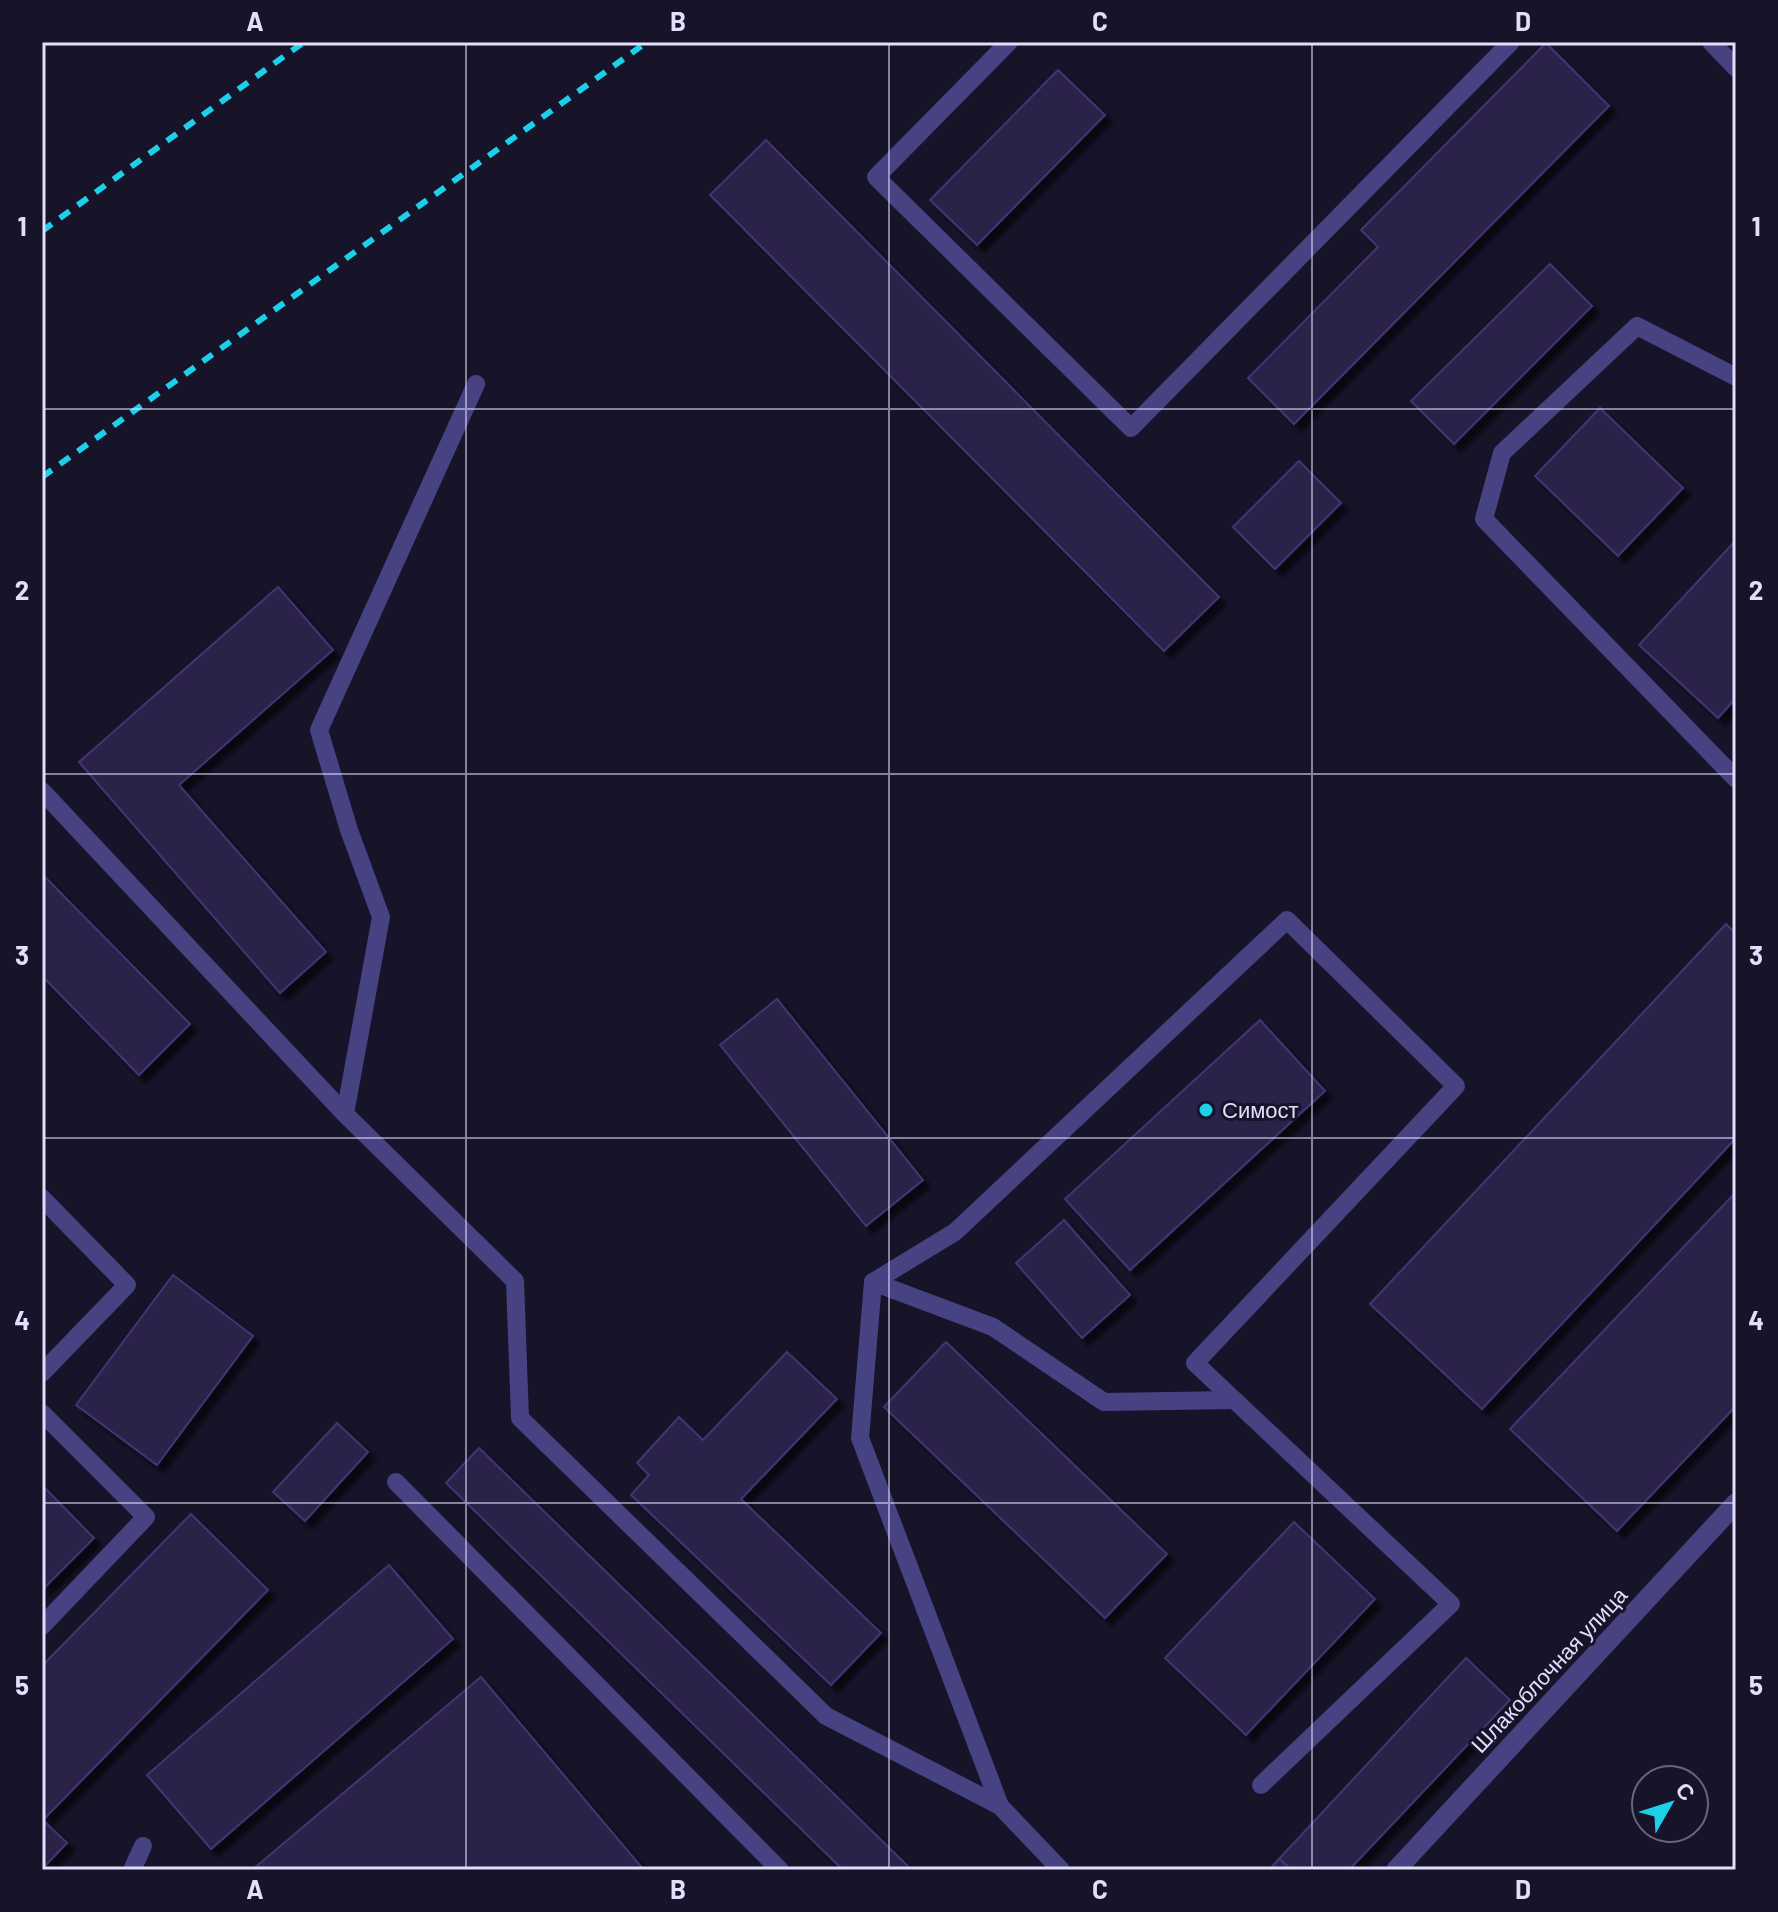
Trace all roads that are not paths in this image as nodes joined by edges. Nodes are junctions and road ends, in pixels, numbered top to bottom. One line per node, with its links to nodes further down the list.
1 (1009, 42): 2 (lane)
2 (1511, 42)
3 (1711, 42): 4 (lane)
4 (1736, 68)
5 (1736, 377): 7 (lane)
6 (476, 384): 9 (lane)
7 (1732, 766)
8 (42, 791): 9 (lane)
9 (345, 1114): 19 (lane)
10 (42, 1198): 12 (lane)
11 (873, 1282): 13 (lane); 13 (lane); 19 (lane)
12 (42, 1373)
13 (1234, 1400): 18 (lane)
14 (42, 1413): 17 (lane)
15 (396, 1482): 22 (lane)
16 (1736, 1503): 24 (street, Шлакоблочная улица)
17 (42, 1626)
18 (1261, 1785)
19 (1000, 1806): 23 (lane)
20 (143, 1846): 21 (lane)
21 (132, 1870)
22 (780, 1870)
23 (1061, 1870)
24 (1396, 1870)

